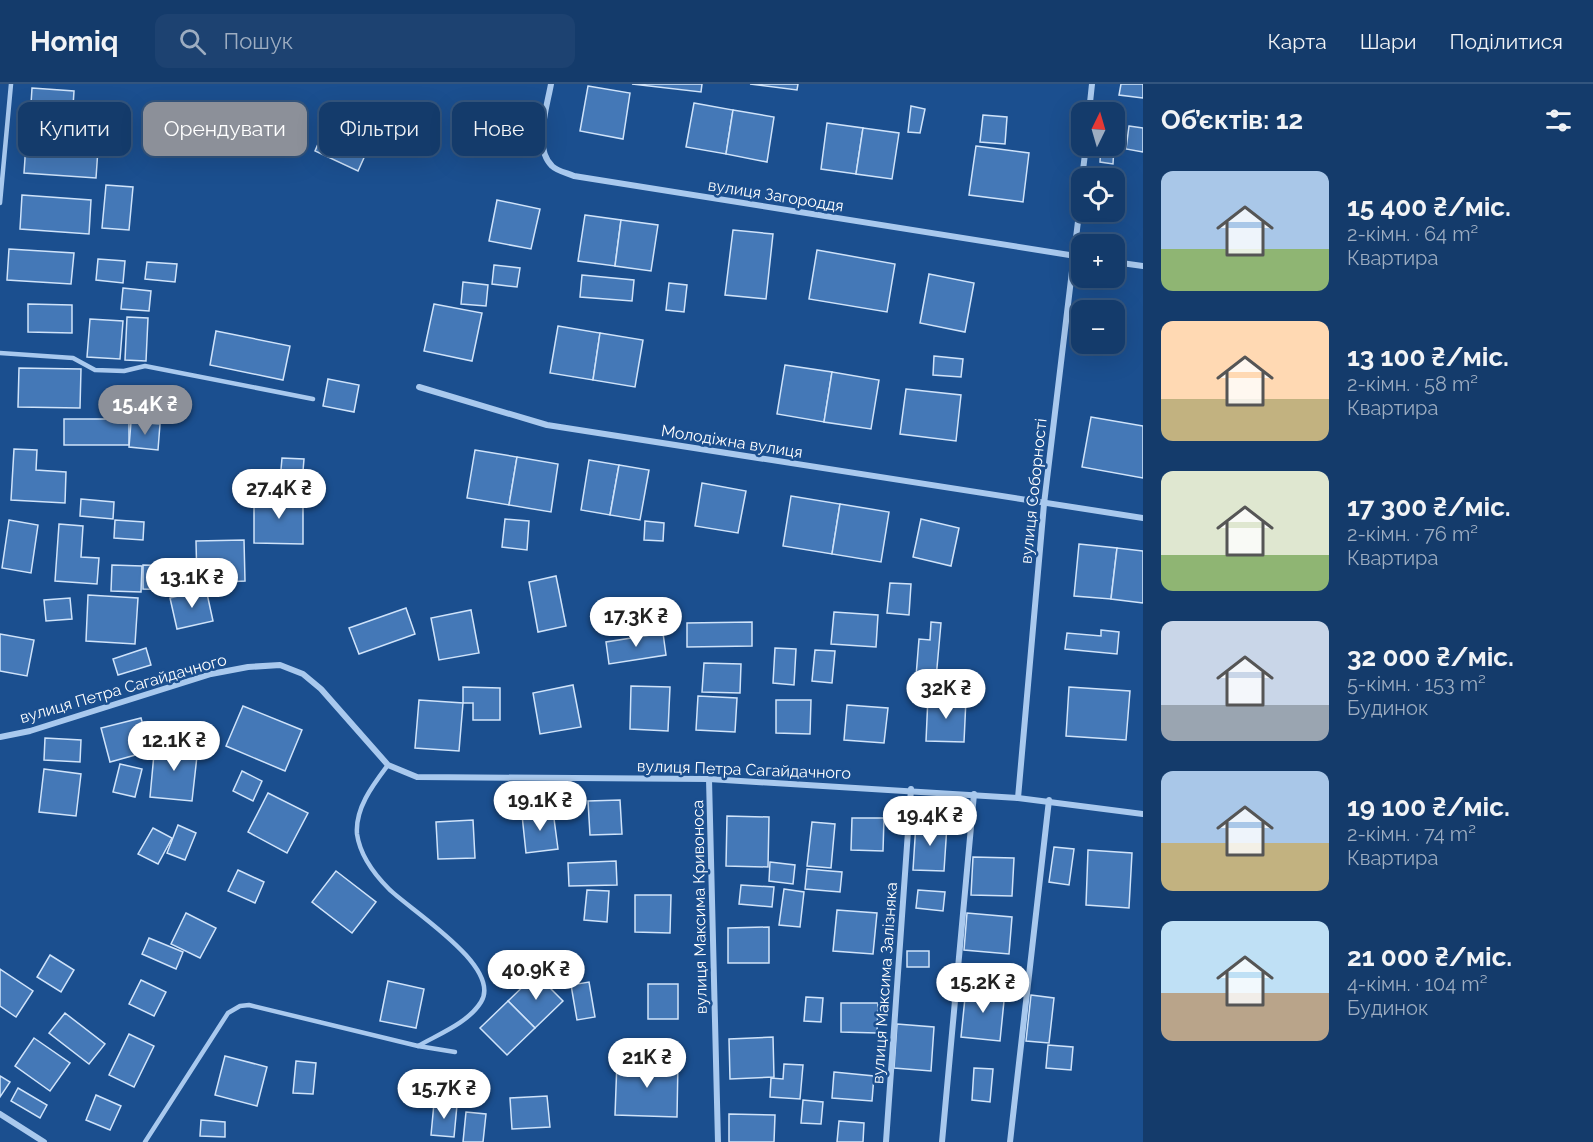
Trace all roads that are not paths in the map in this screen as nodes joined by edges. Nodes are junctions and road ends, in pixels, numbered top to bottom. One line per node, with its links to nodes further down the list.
1 (11, 84): 5 (lane)
2 (551, 84): 6 (street, вулиця Загороддя)
3 (1092, 84): 4 (street)
4 (1090, 102)
5 (0, 203)
6 (1071, 256)
7 (1125, 264): 8 (street)
8 (1143, 266)
9 (1074, 288): 13 (street, вулиця Соборності)
10 (0, 353): 12 (lane)
11 (420, 387): 13 (street, Молодіжна вулиця)
12 (313, 399)
13 (1044, 504): 14 (street, Молодіжна вулиця); 20 (street, вулиця Соборності)
14 (1143, 518)
15 (0, 737): 16 (street, вулиця Петра Сагайдачного)
16 (388, 765): 17 (street, вулиця Петра Сагайдачного); 23 (lane)
17 (709, 779): 18 (street, вулиця Петра Сагайдачного); 28 (street, вулиця Максима Кривоноса)
18 (911, 789): 19 (street, вулиця Петра Сагайдачного); 29 (street, вулиця Максима Залізняка)
19 (974, 794): 20 (street, вулиця Петра Сагайдачного); 30 (street)
20 (1018, 798): 21 (street, вулиця Петра Сагайдачного)
21 (1048, 800): 22 (street, вулиця Петра Сагайдачного); 31 (street)
22 (1143, 814)
23 (417, 1046): 24 (lane); 27 (lane)
24 (455, 1052)
25 (0, 1114): 26 (street)
26 (44, 1142)
27 (145, 1142)
28 (718, 1142)
29 (886, 1142)
30 (942, 1142)
31 (1011, 1142)

